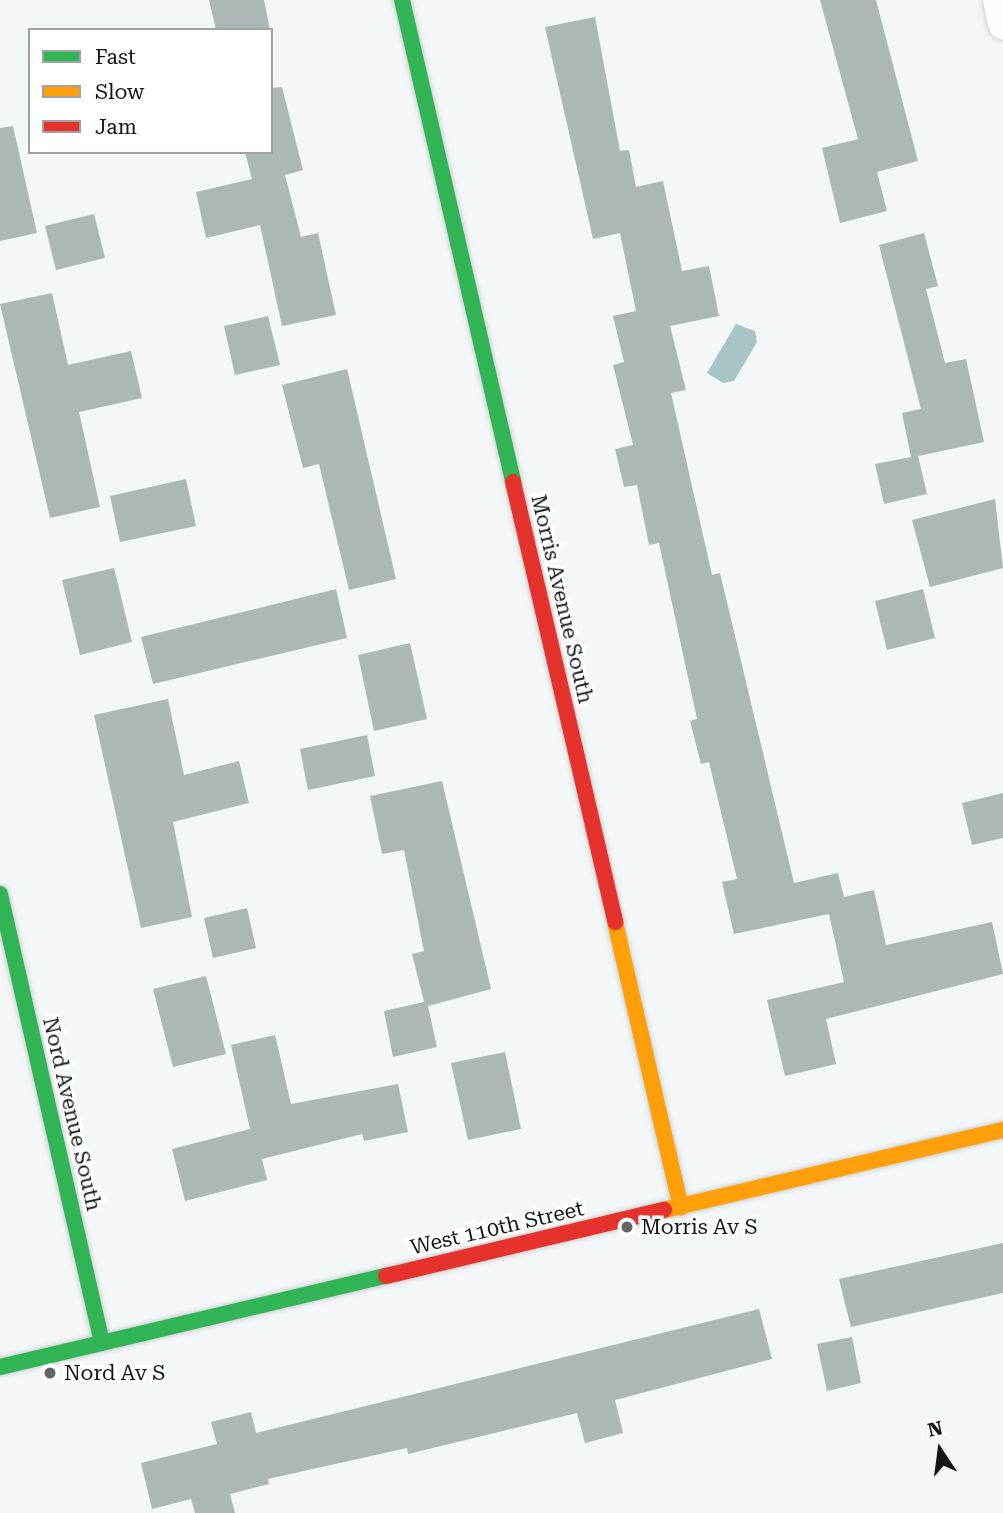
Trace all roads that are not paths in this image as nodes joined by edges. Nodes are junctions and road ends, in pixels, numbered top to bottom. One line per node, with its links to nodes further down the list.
1 (402, 0): 6 (street, Morris Avenue South)
2 (998, 0): 3 (street)
3 (1003, 24)
4 (0, 894): 7 (street, Nord Avenue South)
5 (1003, 1130): 6 (street, West 110th Street)
6 (681, 1207): 7 (street, West 110th Street)
7 (102, 1342): 8 (street, West 110th Street)
8 (0, 1367)

